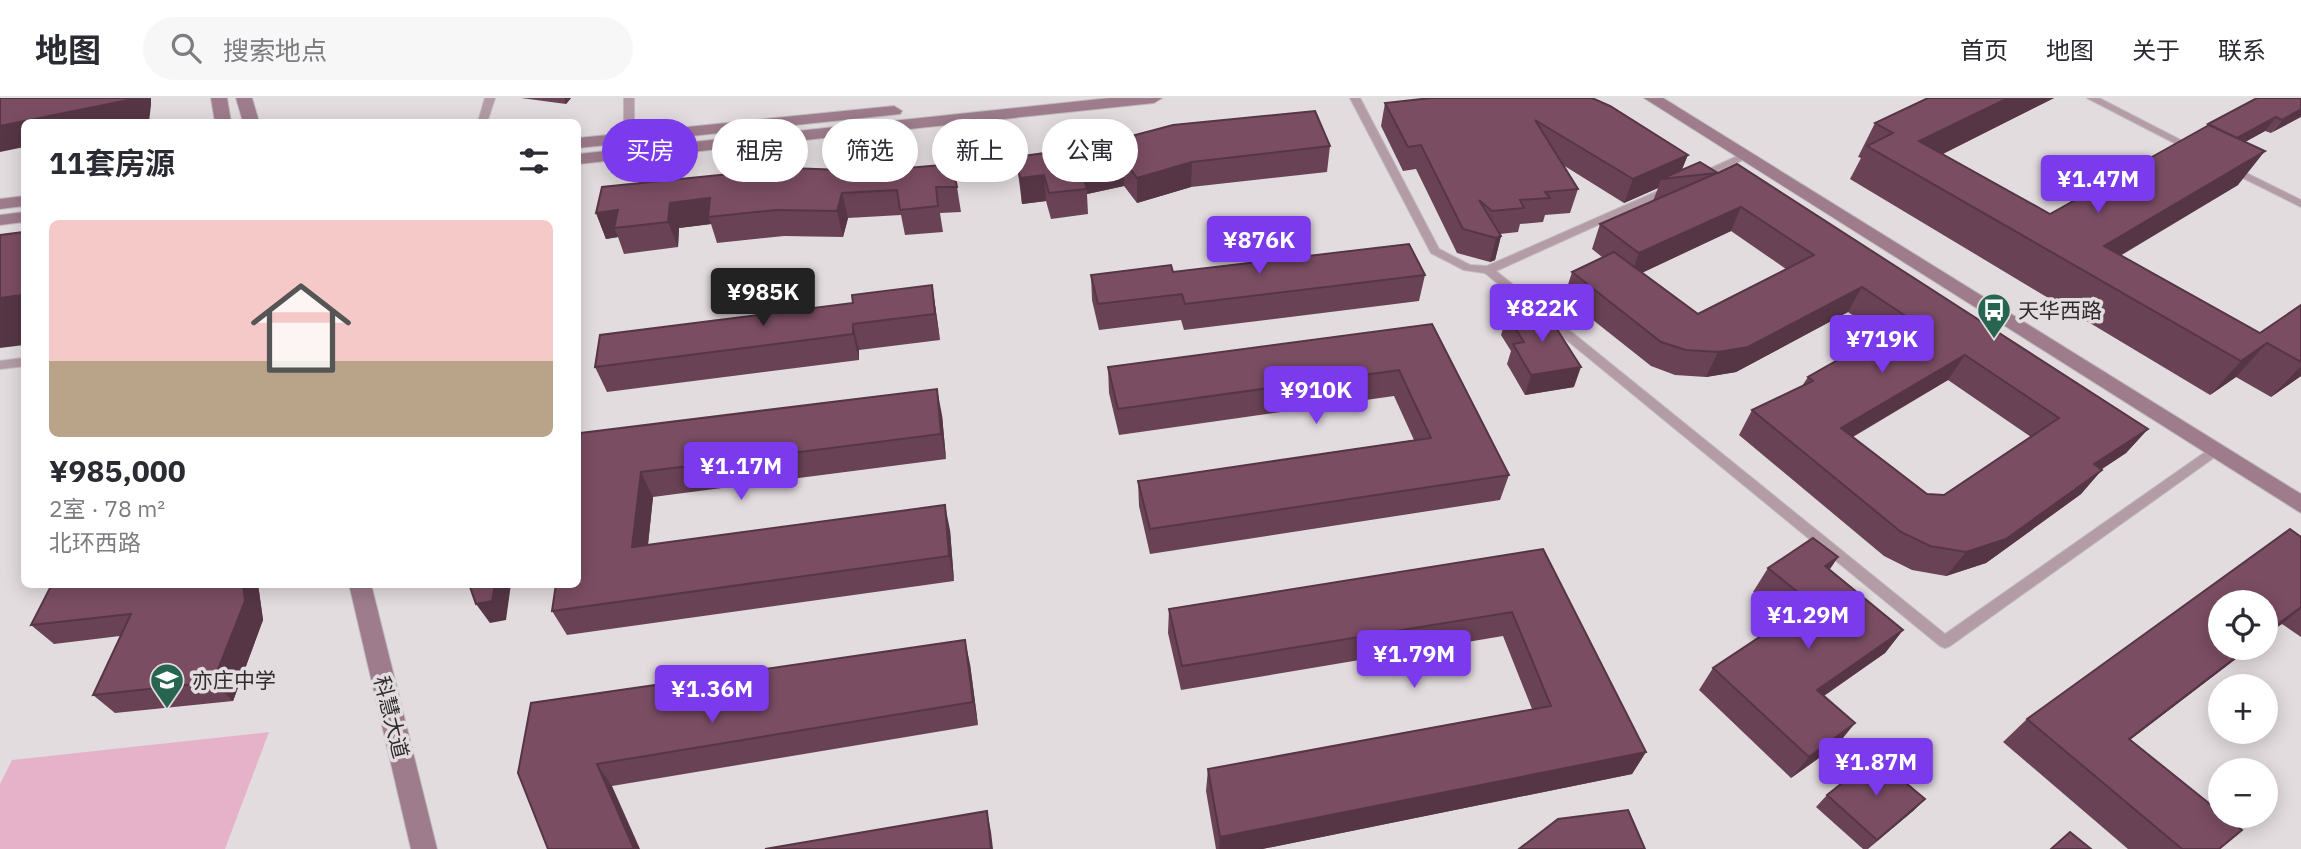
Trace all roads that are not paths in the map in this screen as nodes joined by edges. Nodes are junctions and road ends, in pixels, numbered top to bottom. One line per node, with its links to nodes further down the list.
1 (219, 98): 10 (street)
2 (244, 98): 11 (street)
3 (490, 98): 12 (lane)
4 (629, 98): 13 (lane)
5 (1018, 98): 14 (street)
6 (1154, 98): 19 (street)
7 (1355, 98): 26 (lane)
8 (1652, 98): 18 (street)
9 (2092, 98): 17 (lane)
10 (222, 119)
11 (250, 119)
12 (483, 119)
13 (629, 119)
14 (698, 131)
15 (602, 141): 16 (street)
16 (581, 143)
17 (2203, 154)
18 (1744, 156): 26 (lane); 29 (street)
19 (581, 159)
20 (2227, 167): 23 (lane)
21 (21, 201): 22 (street)
22 (0, 204)
23 (2301, 204)
24 (21, 217): 25 (street)
25 (0, 220)
26 (1488, 270): 29 (lane)
27 (21, 362): 28 (lane)
28 (0, 365)
29 (2215, 451): 30 (street)
30 (2301, 505)
31 (361, 588): 32 (street, 科慧大道)
32 (424, 849)

